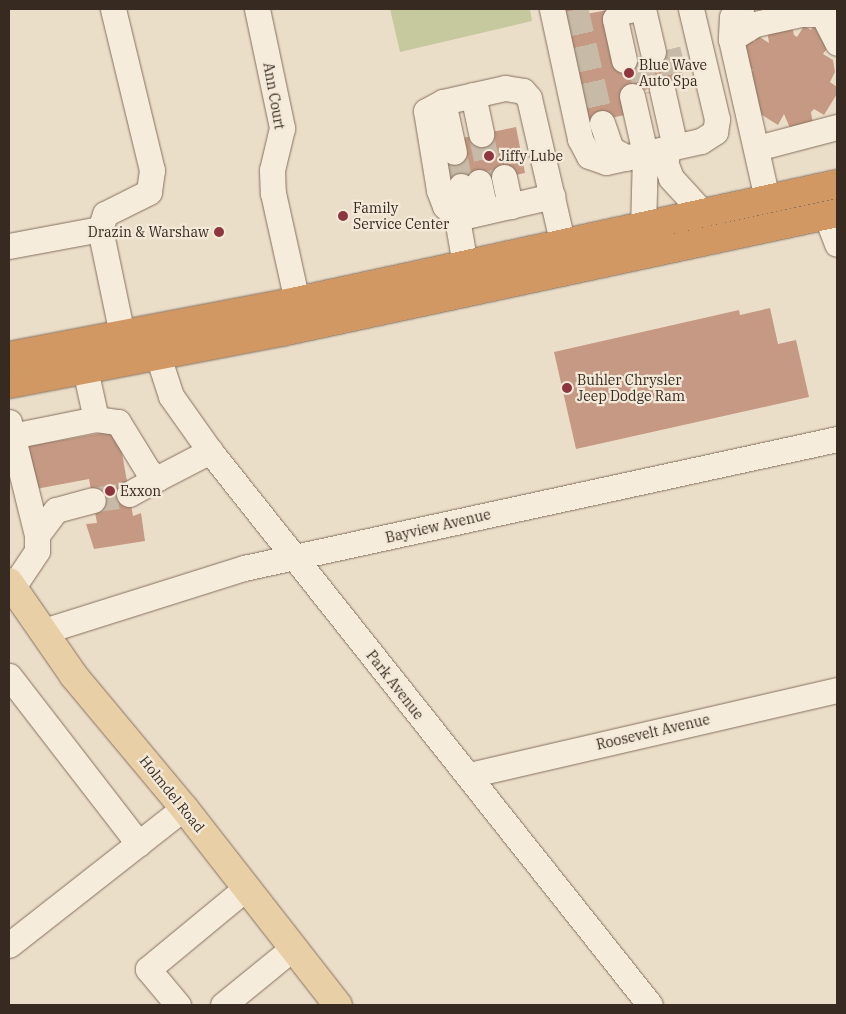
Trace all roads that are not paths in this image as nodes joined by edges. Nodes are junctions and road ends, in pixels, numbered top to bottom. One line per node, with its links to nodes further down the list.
1 (112, 9): 22 (street)
2 (257, 9): 27 (street, Ann Court)
3 (552, 9): 14 (street)
4 (659, 9): 6 (street)
5 (692, 9): 14 (street)
6 (631, 10)
7 (822, 11): 8 (street); 9 (street)
8 (734, 18): 13 (street)
9 (837, 43)
10 (465, 97): 10 (street); 16 (street); 18 (street)
11 (602, 123): 14 (street)
12 (837, 127): 13 (street)
13 (757, 148): 17 (street)
14 (667, 149): 14 (street); 19 (street); 21 (street)
15 (837, 184): 17 (highway)
16 (552, 196): 18 (street); 23 (street)
17 (767, 199): 19 (highway)
18 (483, 212): 18 (street); 26 (street)
19 (704, 214): 21 (highway)
20 (832, 214): 24 (street); 30 (highway)
21 (643, 227): 23 (highway)
22 (100, 229): 25 (street); 28 (street)
23 (563, 244): 26 (highway)
24 (837, 244)
25 (9, 246)
26 (464, 265): 27 (highway)
27 (296, 301): 28 (highway)
28 (122, 334): 29 (highway)
29 (9, 356)
30 (158, 356): 31 (highway); 36 (street, Park Avenue)
31 (85, 369): 32 (highway); 33 (street)
32 (9, 384)
33 (96, 419): 34 (street); 37 (street)
34 (10, 429): 40 (street)
35 (837, 439): 41 (street, Bayview Avenue)
36 (210, 451): 37 (street); 41 (street, Park Avenue)
37 (158, 478): 38 (street)
38 (129, 494)
39 (93, 500): 40 (street)
40 (37, 535): 42 (street)
41 (295, 558): 43 (street, Bayview Avenue); 46 (street, Park Avenue)
42 (11, 588): 43 (main road, Holmdel Road)
43 (44, 631): 47 (main road, Holmdel Road)
44 (10, 682): 48 (street)
45 (837, 690): 46 (street, Roosevelt Avenue)
46 (469, 775): 55 (street, Park Avenue)
47 (184, 808): 48 (street); 49 (main road, Holmdel Road)
48 (139, 844): 50 (street)
49 (246, 888): 51 (main road, Holmdel Road); 52 (street)
50 (9, 945)
51 (293, 948): 53 (street); 54 (main road, Holmdel Road)
52 (178, 1005)
53 (223, 1005)
54 (338, 1005)
55 (650, 1005)

